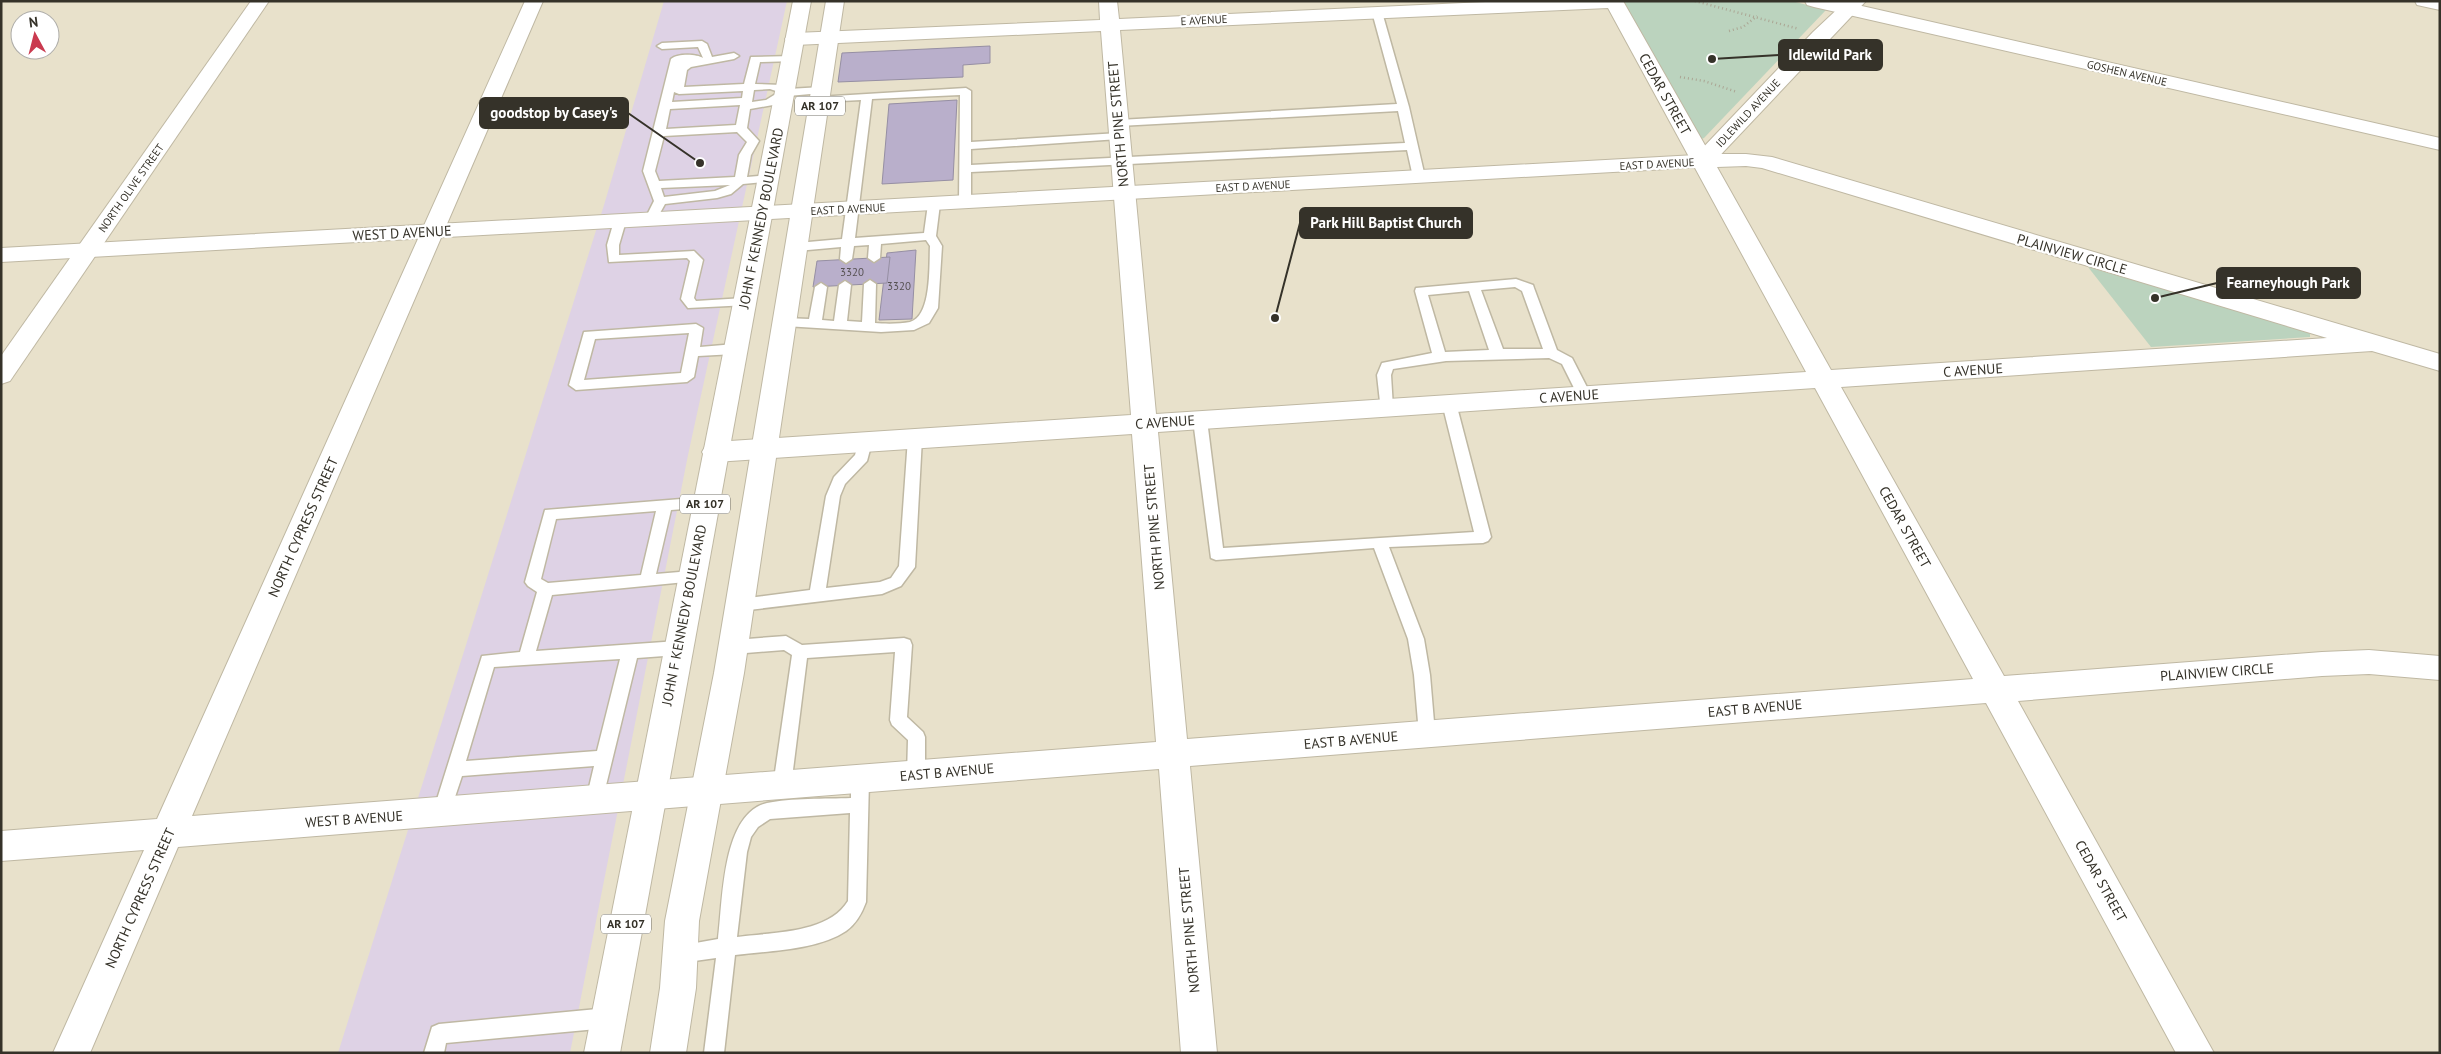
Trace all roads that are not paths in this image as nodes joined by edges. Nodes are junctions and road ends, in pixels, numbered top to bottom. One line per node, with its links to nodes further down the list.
1 (260, 1): 55 (street, NORTH OLIVE STREET)
2 (534, 1): 49 (street, NORTH CYPRESS STREET)
3 (802, 1): 14 (street, JOHN F KENNEDY BOULEVARD / AR 107)
4 (835, 1): 12 (street, AR 107)
5 (1814, 1): 9 (street, GOSHEN AVENUE)
6 (2424, 1): 8 (street)
7 (1614, 2): 10 (street, E AVENUE); 33 (street, CEDAR STREET)
8 (2440, 4)
9 (1852, 5): 30 (street, GOSHEN AVENUE); 33 (street, IDLEWILD AVENUE)
10 (1376, 12): 11 (street, E AVENUE); 24 (lane)
11 (1109, 13): 12 (street, E AVENUE); 28 (street, NORTH PINE STREET)
12 (828, 38): 14 (street, E AVENUE); 20 (street, AR 107)
13 (662, 46): 16 (lane)
14 (793, 49): 17 (lane); 19 (street, JOHN F KENNEDY BOULEVARD / AR 107)
15 (734, 56): 16 (lane); 17 (lane); 18 (lane)
16 (707, 57): 23 (lane)
17 (755, 59): 18 (lane)
18 (750, 87): 19 (lane); 22 (lane)
19 (785, 93): 20 (lane); 22 (lane); 27 (street, JOHN F KENNEDY BOULEVARD / AR 107)
20 (821, 94): 21 (lane); 45 (street, AR 107)
21 (866, 96): 31 (lane); 43 (lane)
22 (746, 103): 23 (lane); 25 (lane)
23 (666, 106): 26 (lane)
24 (1403, 107): 28 (lane); 32 (lane)
25 (741, 128): 26 (lane); 29 (lane)
26 (660, 133): 38 (lane)
27 (778, 138): 29 (lane); 36 (street, JOHN F KENNEDY BOULEVARD / AR 107)
28 (1120, 139): 31 (lane); 32 (lane); 34 (lane); 40 (street, NORTH PINE STREET)
29 (753, 141): 37 (lane)
30 (2440, 144)
31 (965, 146): 34 (lane)
32 (1411, 146): 35 (lane)
33 (1702, 161): 35 (street, EAST D AVENUE); 69 (street, PLAINVIEW CIRCLE); 77 (street, CEDAR STREET)
34 (965, 170): 41 (lane)
35 (1419, 177): 40 (street, EAST D AVENUE)
36 (770, 179): 37 (lane); 46 (street, JOHN F KENNEDY BOULEVARD / AR 107)
37 (740, 180): 38 (lane); 39 (lane)
38 (654, 185): 44 (lane)
39 (723, 194): 44 (lane); 47 (lane)
40 (1124, 194): 41 (street, EAST D AVENUE); 82 (street, NORTH PINE STREET)
41 (965, 202): 42 (street, EAST D AVENUE)
42 (934, 204): 43 (street, EAST D AVENUE); 50 (lane)
43 (852, 208): 45 (street, EAST D AVENUE); 52 (lane)
44 (656, 210): 47 (street, WEST D AVENUE); 48 (street, WEST D AVENUE)
45 (803, 211): 46 (street, WEST D AVENUE); 54 (street, AR 107)
46 (763, 213): 47 (street, WEST D AVENUE); 64 (street, JOHN F KENNEDY BOULEVARD / AR 107)
47 (716, 216)
48 (620, 221): 49 (street, WEST D AVENUE); 64 (lane)
49 (434, 231): 55 (street, WEST D AVENUE); 113 (street, NORTH CYPRESS STREET)
50 (930, 236): 51 (lane); 68 (lane)
51 (875, 241): 52 (lane); 57 (lane)
52 (848, 243): 53 (lane); 58 (lane)
53 (825, 245): 54 (lane); 59 (lane)
54 (797, 247): 65 (street, AR 107)
55 (88, 250): 56 (street, WEST D AVENUE); 76 (street, NORTH OLIVE STREET)
56 (1, 255)
57 (874, 258)
58 (846, 259)
59 (823, 260)
60 (870, 284): 68 (lane)
61 (845, 285): 67 (lane)
62 (821, 286): 66 (lane)
63 (1474, 287): 72 (lane); 73 (lane); 74 (lane)
64 (744, 302): 70 (street, JOHN F KENNEDY BOULEVARD / AR 107)
65 (785, 322): 66 (lane); 85 (street, AR 107)
66 (815, 323): 67 (lane)
67 (840, 324): 68 (lane)
68 (868, 327)
69 (2374, 343): 75 (street, PLAINVIEW CIRCLE); 77 (street, C AVENUE)
70 (735, 349): 71 (lane); 86 (street, JOHN F KENNEDY BOULEVARD / AR 107)
71 (692, 352): 71 (lane)
72 (1551, 353): 73 (lane); 78 (lane)
73 (1498, 355): 74 (lane)
74 (1440, 358): 80 (lane)
75 (2440, 363)
76 (1, 375)
77 (1823, 379): 78 (street, C AVENUE); 101 (street, CEDAR STREET)
78 (1584, 395): 79 (street, C AVENUE)
79 (1449, 403): 80 (street, C AVENUE); 89 (lane)
80 (1386, 408): 81 (street, C AVENUE)
81 (1200, 420): 82 (street, C AVENUE); 89 (lane)
82 (1145, 423): 83 (street, C AVENUE); 103 (street, NORTH PINE STREET)
83 (916, 438): 84 (street, C AVENUE); 93 (lane)
84 (865, 442): 85 (street, C AVENUE); 93 (lane)
85 (765, 448): 86 (street, C AVENUE); 94 (street, AR 107)
86 (715, 452): 87 (street, JOHN F KENNEDY BOULEVARD / AR 107)
87 (706, 503): 88 (lane); 90 (street, JOHN F KENNEDY BOULEVARD / AR 107)
88 (665, 505): 91 (lane); 92 (lane)
89 (1380, 542): 102 (lane)
90 (691, 577): 91 (lane); 95 (street, JOHN F KENNEDY BOULEVARD / AR 107)
91 (648, 581): 92 (lane)
92 (546, 589): 99 (lane)
93 (817, 595): 94 (lane)
94 (740, 605): 96 (street, AR 107)
95 (678, 648): 97 (lane); 110 (street, JOHN F KENNEDY BOULEVARD / AR 107)
96 (734, 648): 98 (lane); 108 (street, AR 107)
97 (630, 651): 99 (lane); 104 (lane)
98 (800, 652): 106 (lane); 107 (lane)
99 (526, 658): 105 (lane)
100 (2440, 668): 101 (street, PLAINVIEW CIRCLE)
101 (1995, 689): 102 (street, EAST B AVENUE); 124 (street, CEDAR STREET)
102 (1428, 734): 103 (street, EAST B AVENUE)
103 (1174, 754): 106 (street, EAST B AVENUE); 123 (street, NORTH PINE STREET)
104 (604, 758): 105 (lane); 111 (lane)
105 (455, 769): 112 (lane)
106 (916, 775): 109 (street, EAST B AVENUE)
107 (782, 786): 108 (street, EAST B AVENUE); 109 (street, EAST B AVENUE)
108 (707, 792): 110 (street, WEST B AVENUE); 116 (street, AR 107)
109 (860, 792): 115 (lane); 115 (lane)
110 (650, 796): 111 (street, WEST B AVENUE); 117 (street, JOHN F KENNEDY BOULEVARD / AR 107)
111 (595, 800): 112 (street, WEST B AVENUE)
112 (442, 812): 113 (street, WEST B AVENUE)
113 (168, 833): 114 (street, WEST B AVENUE); 118 (street, NORTH CYPRESS STREET)
114 (1, 846)
115 (728, 947): 116 (lane); 122 (lane)
116 (680, 954): 121 (street, AR 107)
117 (608, 1018): 119 (lane); 120 (street, JOHN F KENNEDY BOULEVARD / AR 107)
118 (71, 1053)
119 (434, 1053)
120 (602, 1053)
121 (668, 1053)
122 (714, 1053)
123 (1199, 1053)
124 (2196, 1053)

